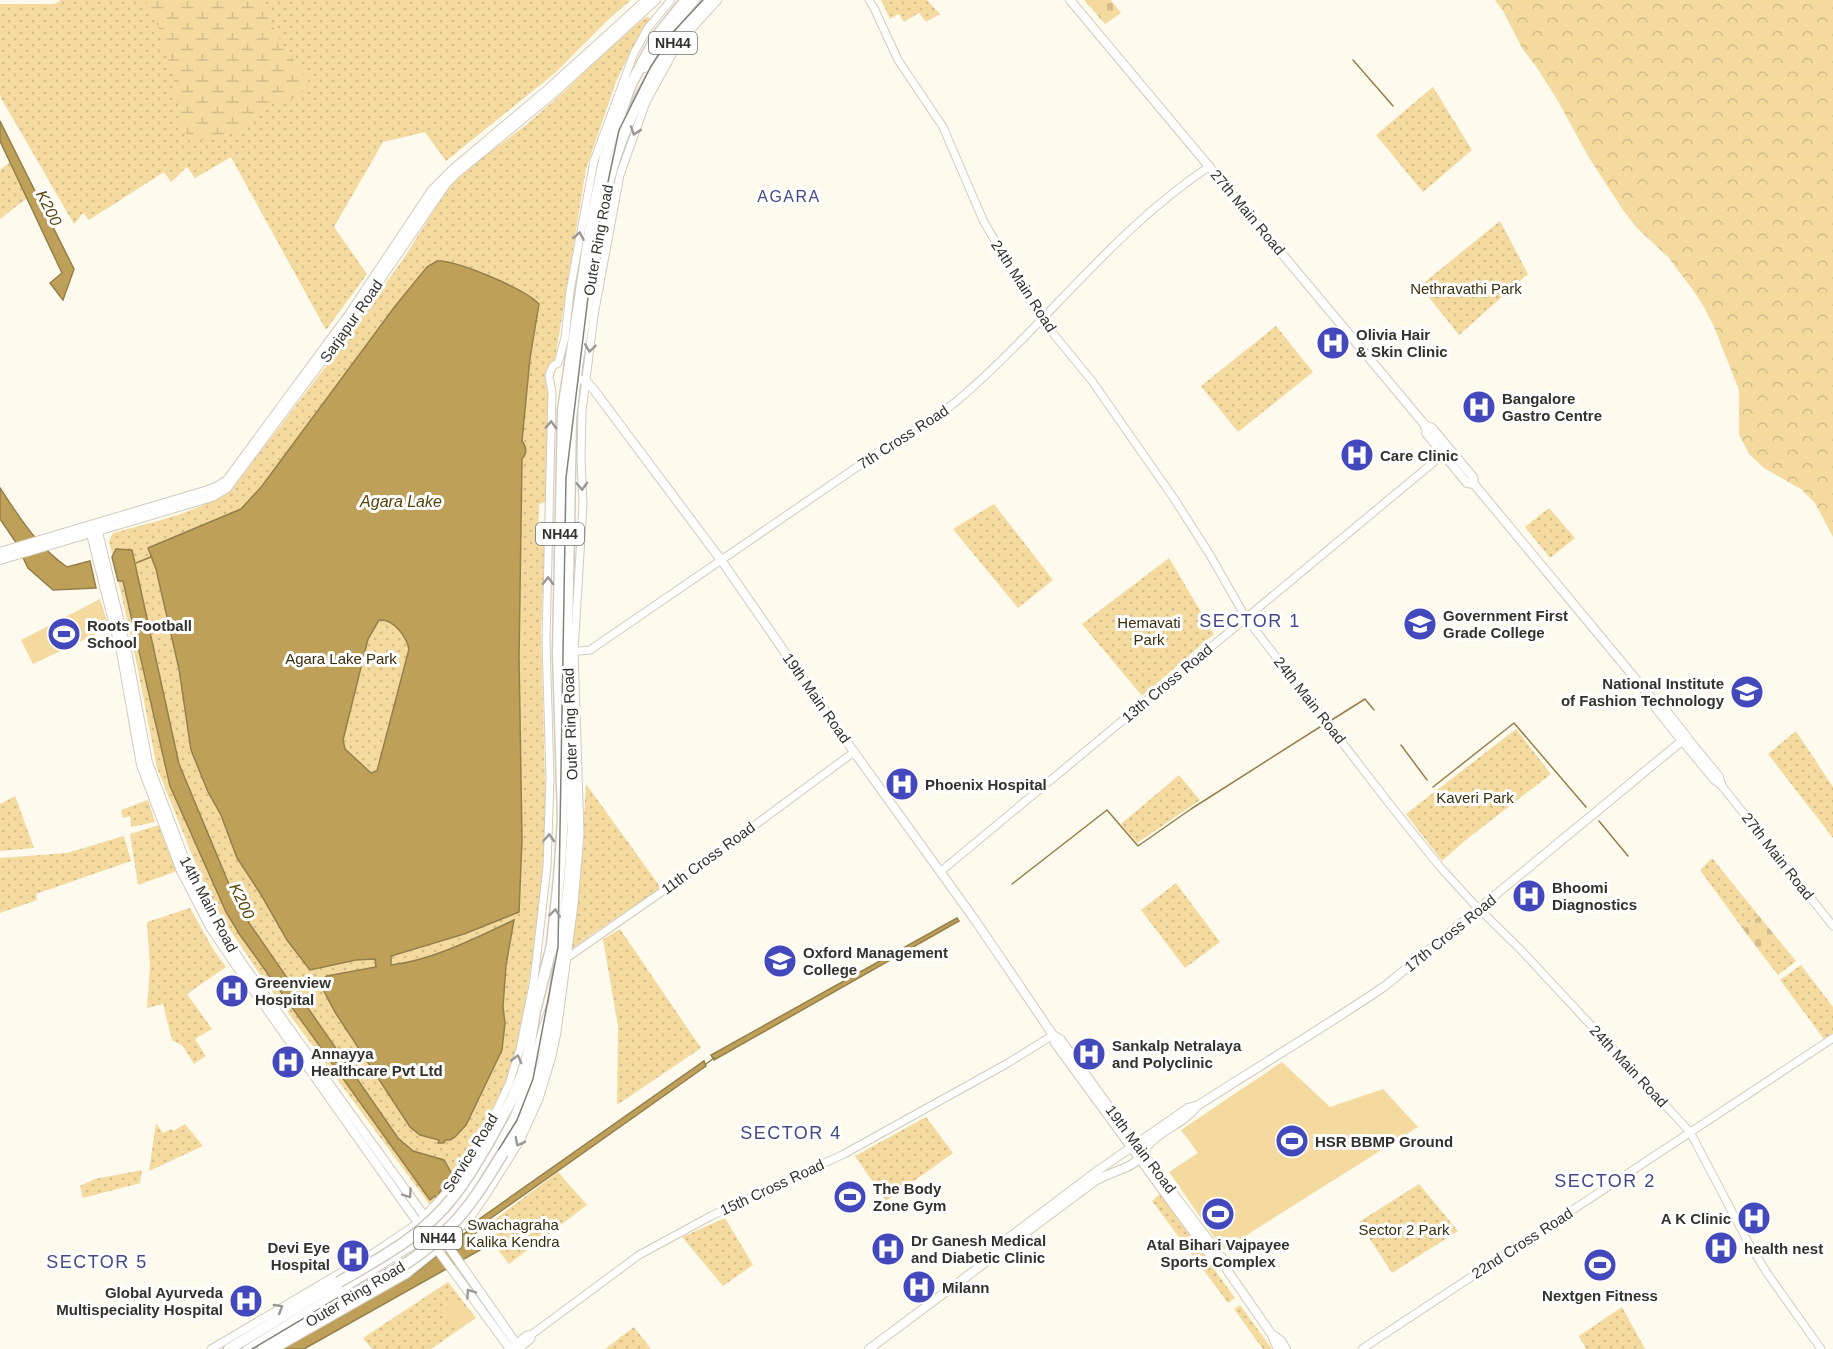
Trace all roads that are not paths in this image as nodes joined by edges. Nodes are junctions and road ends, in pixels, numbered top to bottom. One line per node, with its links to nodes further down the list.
1 (646, 0): 14 (main road, Sarjapur Road)
2 (656, 0): 14 (main road, Sarjapur Road)
3 (671, 0): 10 (street, Service Road)
4 (686, 0): 9 (highway, Outer Ring Road / NH44)
5 (718, 0): 15 (street, one-way to 15)
6 (869, 0): 13 (street, 24th Main Road)
7 (1070, 0): 12 (main road, 27th Main Road)
8 (702, 2): 11 (main road, Outer Ring Road); 15 (highway, Outer Ring Road / NH44)
9 (641, 65): 10 (highway); 11 (highway, Outer Ring Road / NH44)
10 (625, 73): 31 (street, Service Road, one-way to 10)
11 (631, 84): 15 (highway, Outer Ring Road / NH44)
12 (1210, 166): 13 (street, 7th Cross Road); 16 (main road, 27th Main Road)
13 (1042, 320): 21 (street, 7th Cross Road); 22 (street, 24th Main Road)
14 (332, 342): 17 (main road, Sarjapur Road)
15 (576, 378): 21 (main road, 19th Main Road); 23 (street, one-way to 23); 23 (highway, Outer Ring Road / NH44)
16 (1447, 452): 22 (street, 13th Cross Road); 24 (main road, 27th Main Road)
17 (93, 528): 18 (main road, Sarjapur Road); 40 (main road, 14th Main Road)
18 (16, 551): 19 (main road, Sarjapur Road); 20 (main road, Sarjapur Road)
19 (0, 552)
20 (0, 560)
21 (721, 560): 23 (street, 7th Cross Road); 25 (main road, 19th Main Road)
22 (1246, 618): 26 (street, 13th Cross Road); 27 (street, 24th Main Road)
23 (566, 652): 29 (highway, Outer Ring Road / NH44, one-way to 23); 30 (highway, Outer Ring Road / NH44)
24 (1684, 739): 27 (main road, 17th Cross Road); 28 (street, 27th Main Road)
25 (854, 752): 26 (main road, 19th Main Road); 30 (street, 11th Cross Road)
26 (940, 872): 33 (main road, 19th Main Road)
27 (1479, 909): 35 (main road, 17th Cross Road); 36 (street, 24th Main Road)
28 (1833, 926)
29 (550, 950): 31 (highway); 45 (highway, Outer Ring Road / NH44, bridge)
30 (563, 960): 32 (highway, Outer Ring Road / NH44); 42 (street, one-way to 42)
31 (536, 964): 40 (street, Service Road, one-way to 31)
32 (553, 998): 41 (street); 51 (highway, Outer Ring Road / NH44, bridge)
33 (1053, 1035): 37 (main road, 19th Main Road); 47 (street, 15th Cross Road)
34 (1833, 1038): 36 (street, 22nd Cross Road)
35 (1197, 1106): 37 (main road, 17th Cross Road); 38 (main road, 17th Cross Road)
36 (1690, 1132): 57 (street, 22nd Cross Road); 58 (street, 24th Main Road)
37 (1134, 1146): 38 (main road, 19th Main Road); 39 (main road, 17th Cross Road)
38 (1141, 1155): 39 (main road, 17th Cross Road); 46 (main road, 19th Main Road)
39 (1110, 1168): 53 (main road, 17th Cross Road); 54 (main road, 17th Cross Road)
40 (421, 1220): 41 (main road, 14th Main Road); 45 (street, Service Road)
41 (432, 1233): 42 (main road, 14th Main Road); 43 (main road, 14th Main Road); 50 (street)
42 (446, 1244): 43 (street); 44 (main road, 14th Main Road)
43 (439, 1250): 44 (main road, 14th Main Road); 52 (street)
44 (455, 1264): 47 (main road, 14th Main Road)
45 (336, 1279): 48 (street, Service Road, one-way to 45); 49 (highway, Outer Ring Road / NH44)
46 (1272, 1335): 55 (main road, 19th Main Road); 56 (main road, 19th Main Road)
47 (515, 1348)
48 (211, 1349)
49 (229, 1349)
50 (248, 1349)
51 (263, 1349)
52 (275, 1349)
53 (860, 1349)
54 (869, 1349)
55 (1278, 1349)
56 (1286, 1349)
57 (1362, 1349)
58 (1821, 1349)

